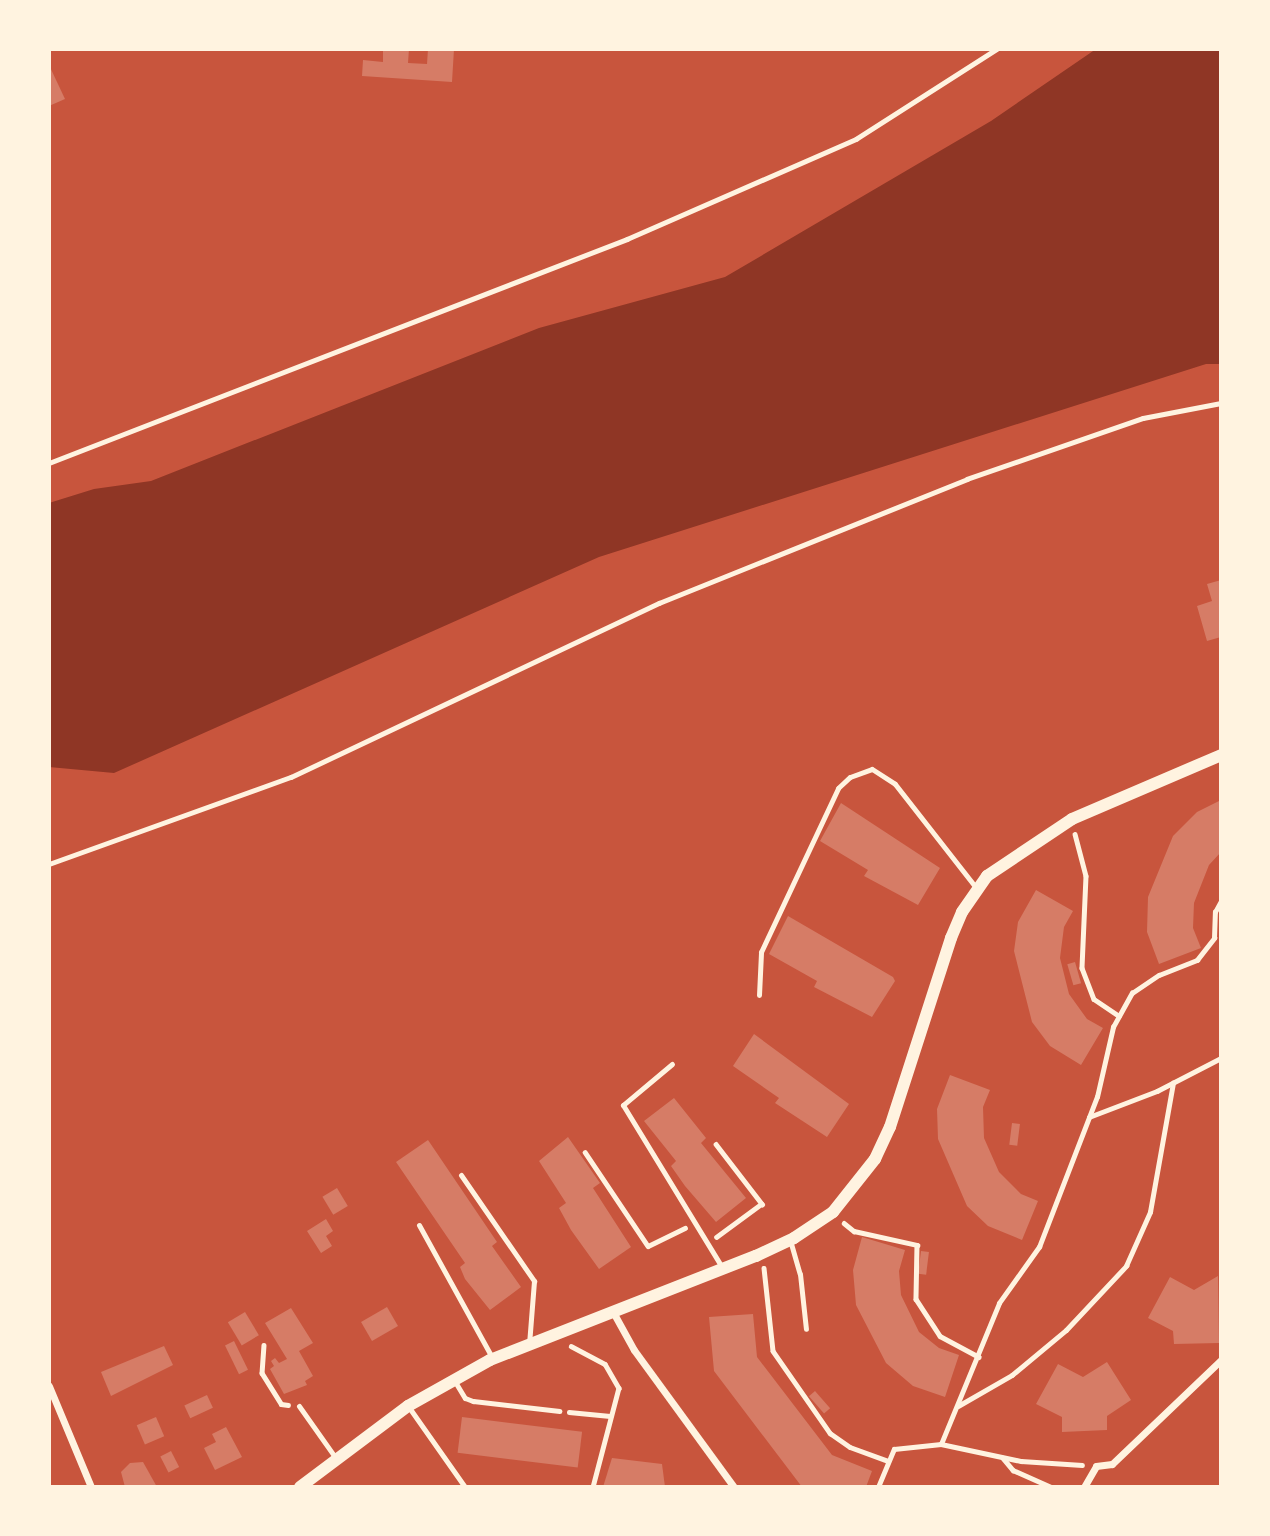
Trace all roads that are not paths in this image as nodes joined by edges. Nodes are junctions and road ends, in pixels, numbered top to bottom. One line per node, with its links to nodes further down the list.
1 (1221, 755): 2 (street)
2 (977, 889): 3 (lane); 7 (street)
3 (759, 995)
4 (672, 1064): 8 (lane)
5 (461, 1175): 11 (lane)
6 (419, 1225): 12 (lane)
7 (790, 1240): 8 (street); 10 (lane)
8 (723, 1269): 9 (street)
9 (612, 1311): 11 (street); 23 (street)
10 (806, 1329)
11 (529, 1345): 12 (street)
12 (493, 1359): 14 (street)
13 (1221, 1360): 24 (street)
14 (454, 1380): 17 (street); 18 (lane)
15 (49, 1387): 20 (street)
16 (299, 1406): 19 (lane)
17 (408, 1406): 19 (street); 22 (lane)
18 (559, 1411)
19 (335, 1457): 21 (street)
20 (91, 1487)
21 (300, 1487)
22 (465, 1487)
23 (734, 1487)
24 (1084, 1487)

